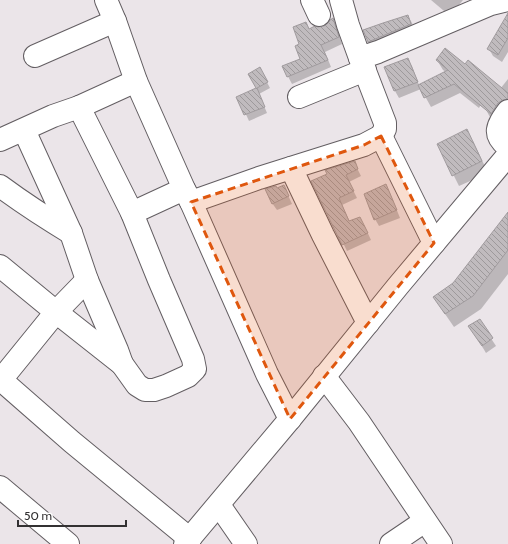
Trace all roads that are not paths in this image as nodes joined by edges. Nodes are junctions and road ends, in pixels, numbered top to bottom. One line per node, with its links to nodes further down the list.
1 (106, 0): 4 (street)
2 (341, 0): 6 (street)
3 (508, 0): 6 (street)
4 (115, 21): 5 (street); 7 (street)
5 (35, 56)
6 (362, 64): 8 (street); 12 (street)
7 (136, 81): 9 (street); 18 (street)
8 (299, 96)
9 (79, 107): 11 (street); 19 (street)
10 (508, 111): 14 (street)
11 (24, 130): 13 (street); 20 (street)
12 (381, 136): 16 (street); 21 (street)
13 (0, 140)
14 (508, 147)
15 (508, 155): 21 (street)
16 (291, 168): 18 (street); 25 (street)
17 (0, 186): 20 (street)
18 (187, 196): 19 (street); 29 (street)
19 (132, 213): 26 (street)
20 (71, 233): 23 (street)
21 (434, 243): 25 (street)
22 (0, 266): 24 (street)
23 (87, 280): 24 (street); 26 (street)
24 (56, 312): 26 (street); 28 (street)
25 (368, 323): 27 (street)
26 (122, 364)
27 (324, 376): 29 (street); 32 (street)
28 (0, 380): 33 (street)
29 (290, 419): 31 (street)
30 (3, 497): 34 (street)
31 (219, 505): 33 (street); 35 (street)
32 (425, 521): 36 (street); 37 (street)
33 (187, 542)
34 (68, 544)
35 (246, 544)
36 (392, 544)
37 (440, 544)

